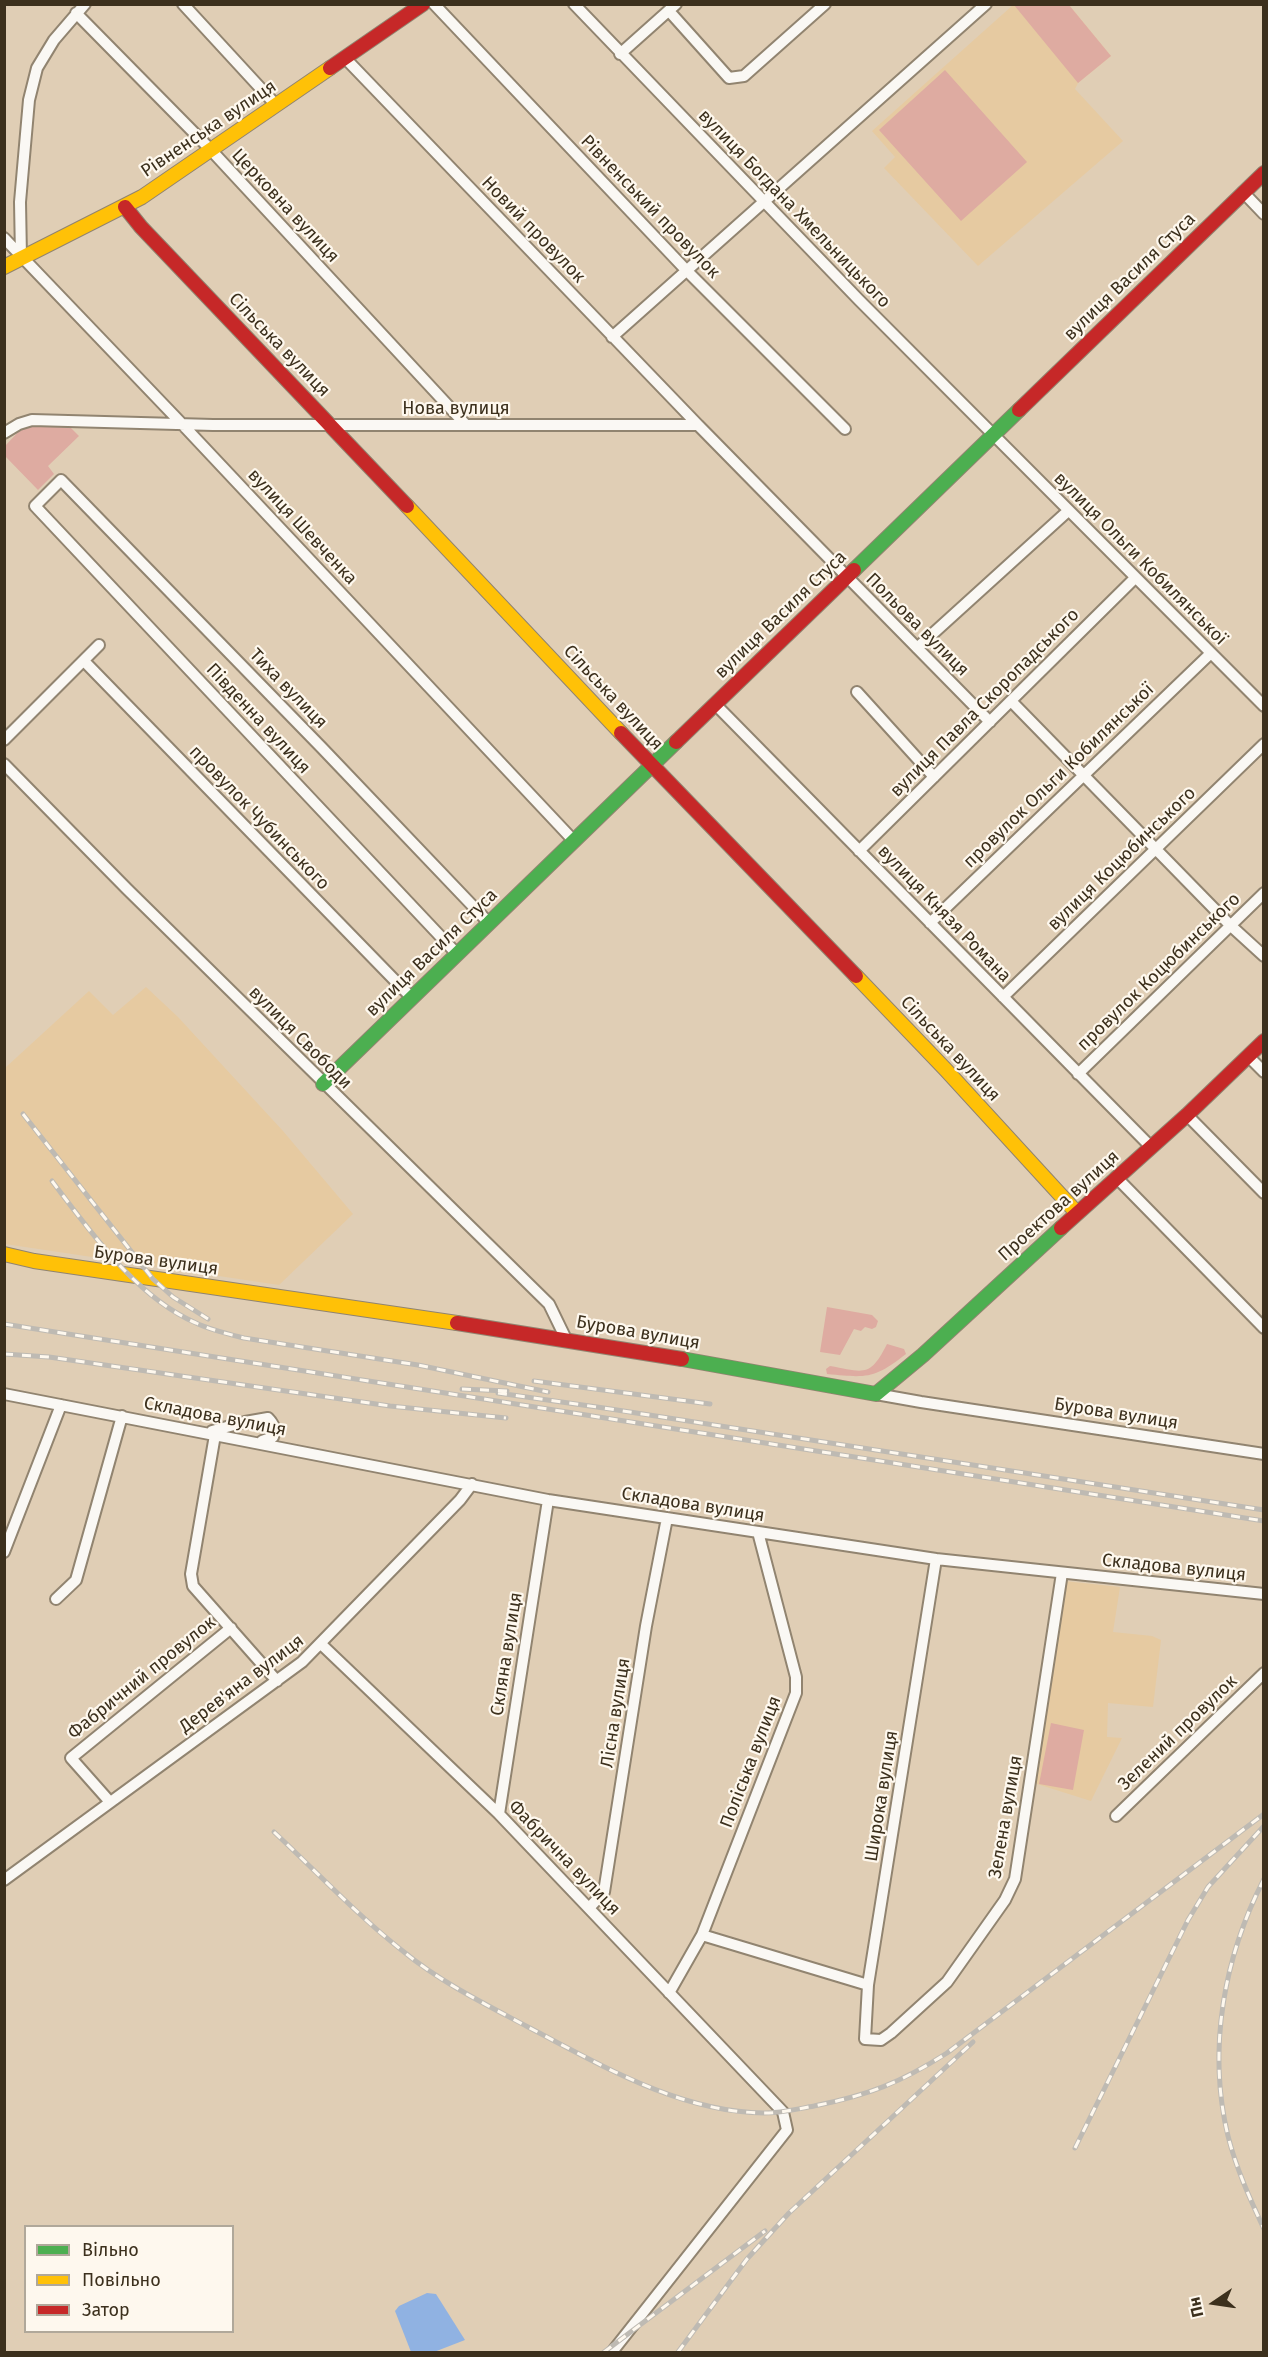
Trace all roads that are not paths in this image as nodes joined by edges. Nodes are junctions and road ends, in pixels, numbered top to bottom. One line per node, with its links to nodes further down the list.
1 (85, 4): 9 (street)
2 (183, 4): 12 (street)
3 (423, 4): 11 (street, Рівненська вулиця)
4 (434, 4): 22 (street, Рівненський провулок)
5 (574, 4): 10 (street, вулиця Богдана Хмельницького)
6 (825, 4): 8 (street)
7 (986, 4): 16 (street)
8 (672, 8): 10 (street)
9 (76, 13): 13 (street, Церковна вулиця); 20 (street)
10 (620, 54): 16 (street, вулиця Богдана Хмельницького)
11 (345, 58): 12 (street, Рівненська вулиця); 23 (street, Новий провулок)
12 (276, 105): 13 (street, Рівненська вулиця)
13 (210, 150): 17 (street, Рівненська вулиця); 26 (street, Церковна вулиця)
14 (1263, 173): 15 (street, вулиця Василя Стуса)
15 (1243, 192): 18 (street); 30 (street, вулиця Василя Стуса)
16 (765, 203): 22 (street); 30 (street, вулиця Богдана Хмельницького)
17 (125, 207): 20 (street, Рівненська вулиця); 25 (street, Сільська вулиця)
18 (1263, 214)
19 (4, 238): 20 (street, вулиця Шевченка)
20 (21, 256): 21 (street, Рівненська вулиця); 24 (street, вулиця Шевченка)
21 (4, 267)
22 (687, 271): 23 (street); 28 (street, Рівненський провулок)
23 (612, 337): 27 (street, Новий провулок)
24 (182, 424): 25 (street, Нова вулиця); 29 (street, Нова вулиця); 50 (street, вулиця Шевченка)
25 (331, 425): 26 (street, Нова вулиця); 47 (street, Сільська вулиця)
26 (466, 425): 27 (street, Нова вулиця)
27 (698, 425): 33 (street)
28 (845, 429)
29 (4, 433)
30 (992, 435): 32 (street, вулиця Ольги Кобилянської); 33 (street, вулиця Василя Стуса)
31 (35, 506): 54 (street, Тиха вулиця); 57 (street, Південна вулиця)
32 (1068, 511): 34 (street, вулиця Ольги Кобилянської); 36 (street)
33 (846, 577): 36 (street, Польова вулиця); 41 (street, вулиця Василя Стуса)
34 (1135, 578): 37 (street, вулиця Ольги Кобилянської); 40 (street, вулиця Павла Скоропадського)
35 (99, 645): 38 (street)
36 (917, 648): 43 (street, Польова вулиця)
37 (1211, 653): 42 (street, вулиця Ольги Кобилянської); 48 (street, провулок Ольги Кобилянської)
38 (84, 661): 44 (street); 60 (street, провулок Чубинського)
39 (857, 692): 49 (street)
40 (1011, 700): 43 (street, вулиця Павла Скоропадського); 48 (street)
41 (716, 704): 47 (street, вулиця Василя Стуса); 52 (street, вулиця Князя Романа)
42 (1263, 706)
43 (990, 722): 49 (street, вулиця Павла Скоропадського)
44 (4, 740)
45 (1263, 744): 51 (street, вулиця Коцюбинського)
46 (4, 764): 65 (street, вулиця Свободи)
47 (652, 766): 50 (street, вулиця Василя Стуса); 70 (street, Сільська вулиця)
48 (1084, 775): 51 (street); 55 (street, провулок Ольги Кобилянської)
49 (934, 777): 52 (street, вулиця Павла Скоропадського)
50 (574, 841): 54 (street, вулиця Василя Стуса)
51 (1156, 849): 56 (street); 59 (street, вулиця Коцюбинського)
52 (859, 851): 55 (street, вулиця Князя Романа)
53 (1263, 893): 56 (street, провулок Коцюбинського)
54 (489, 923): 57 (street, вулиця Василя Стуса)
55 (930, 923): 59 (street, вулиця Князя Романа)
56 (1230, 925): 58 (street); 64 (street, провулок Коцюбинського)
57 (457, 954): 60 (street, вулиця Василя Стуса)
58 (1263, 956)
59 (1003, 997): 64 (street, вулиця Князя Романа)
60 (412, 998): 65 (street, вулиця Василя Стуса)
61 (1263, 1041): 62 (street, Проектова вулиця)
62 (1248, 1056): 63 (street); 66 (street, Проектова вулиця)
63 (1263, 1072)
64 (1078, 1074): 67 (street, вулиця Князя Романа)
65 (323, 1084): 73 (street, вулиця Свободи)
66 (1187, 1115): 67 (street, Проектова вулиця); 69 (street)
67 (1151, 1147): 68 (street, Проектова вулиця)
68 (1116, 1177): 70 (street, Проектова вулиця); 72 (street)
69 (1263, 1193)
70 (1077, 1213): 75 (street, Проектова вулиця)
71 (4, 1254): 73 (street, Бурова вулиця)
72 (1263, 1328)
73 (566, 1339): 75 (street, Бурова вулиця)
74 (4, 1394): 76 (street, Складова вулиця)
75 (876, 1394): 80 (street, Бурова вулиця)
76 (61, 1405): 77 (street, Складова вулиця); 85 (street)
77 (122, 1416): 78 (street, Складова вулиця); 89 (street, Складова вулиця)
78 (210, 1433): 79 (street, Складова вулиця); 79 (street); 90 (street, Фабричний провулок)
79 (251, 1441): 81 (street, Складова вулиця)
80 (1263, 1454)
81 (472, 1484): 82 (street, Складова вулиця); 91 (street, Дерев'яна вулиця)
82 (548, 1500): 83 (street, Складова вулиця); 95 (street, Скляна вулиця)
83 (667, 1518): 84 (street, Складова вулиця); 98 (street, Лісна вулиця)
84 (758, 1532): 86 (street, Складова вулиця); 99 (street, Поліська вулиця)
85 (4, 1552)
86 (936, 1559): 87 (street, Складова вулиця); 100 (street, Широка вулиця)
87 (1062, 1573): 88 (street, Складова вулиця); 102 (street, Зелена вулиця)
88 (1263, 1594)
89 (56, 1599)
90 (231, 1628): 93 (street); 94 (street, Фабричний провулок)
91 (321, 1644): 93 (street, Дерев'яна вулиця); 95 (street, Фабрична вулиця)
92 (1263, 1673): 96 (street, Зелений провулок)
93 (277, 1681): 94 (street, Дерев'яна вулиця)
94 (110, 1802): 97 (street, Дерев'яна вулиця)
95 (499, 1814): 98 (street, Фабрична вулиця)
96 (1116, 1816)
97 (4, 1880)
98 (589, 1908): 101 (street, Фабрична вулиця)
99 (702, 1935): 100 (street); 101 (street, Поліська вулиця)
100 (868, 1985): 102 (street, Широка вулиця)
101 (669, 1993): 103 (street, Фабрична вулиця)
102 (865, 2039)
103 (612, 2352)

